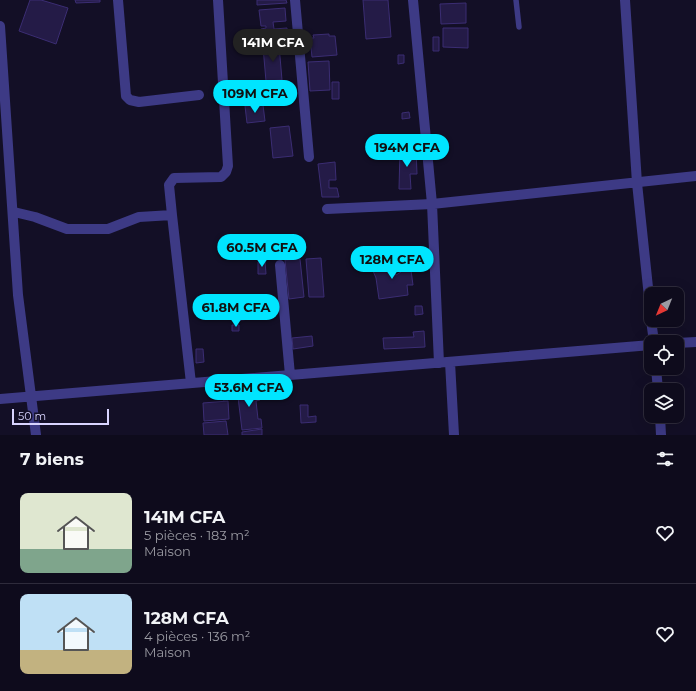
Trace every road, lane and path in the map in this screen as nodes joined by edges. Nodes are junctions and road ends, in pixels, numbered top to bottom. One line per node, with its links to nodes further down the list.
1 (118, 0): 9 (street)
2 (218, 0): 16 (street)
3 (295, 0): 10 (street)
4 (413, 0): 13 (street)
5 (516, 0): 8 (lane)
6 (625, 0): 12 (street)
7 (0, 26): 15 (street)
8 (519, 27)
9 (199, 95)
10 (309, 157)
11 (696, 176): 12 (street)
12 (637, 183): 13 (street); 18 (street)
13 (432, 204): 14 (street); 23 (street)
14 (327, 208)
15 (14, 212): 16 (street); 26 (street)
16 (172, 215): 25 (street)
17 (280, 265): 24 (street)
18 (648, 287)
19 (696, 342): 20 (street)
20 (684, 343)
21 (644, 346): 22 (street)
22 (450, 362): 23 (street); 30 (street)
23 (440, 363): 24 (street)
24 (290, 375): 25 (street)
25 (191, 383): 26 (street)
26 (31, 396): 27 (street); 29 (street)
27 (0, 399)
28 (660, 423): 31 (street)
29 (36, 435)
30 (454, 435)
31 (661, 435)

